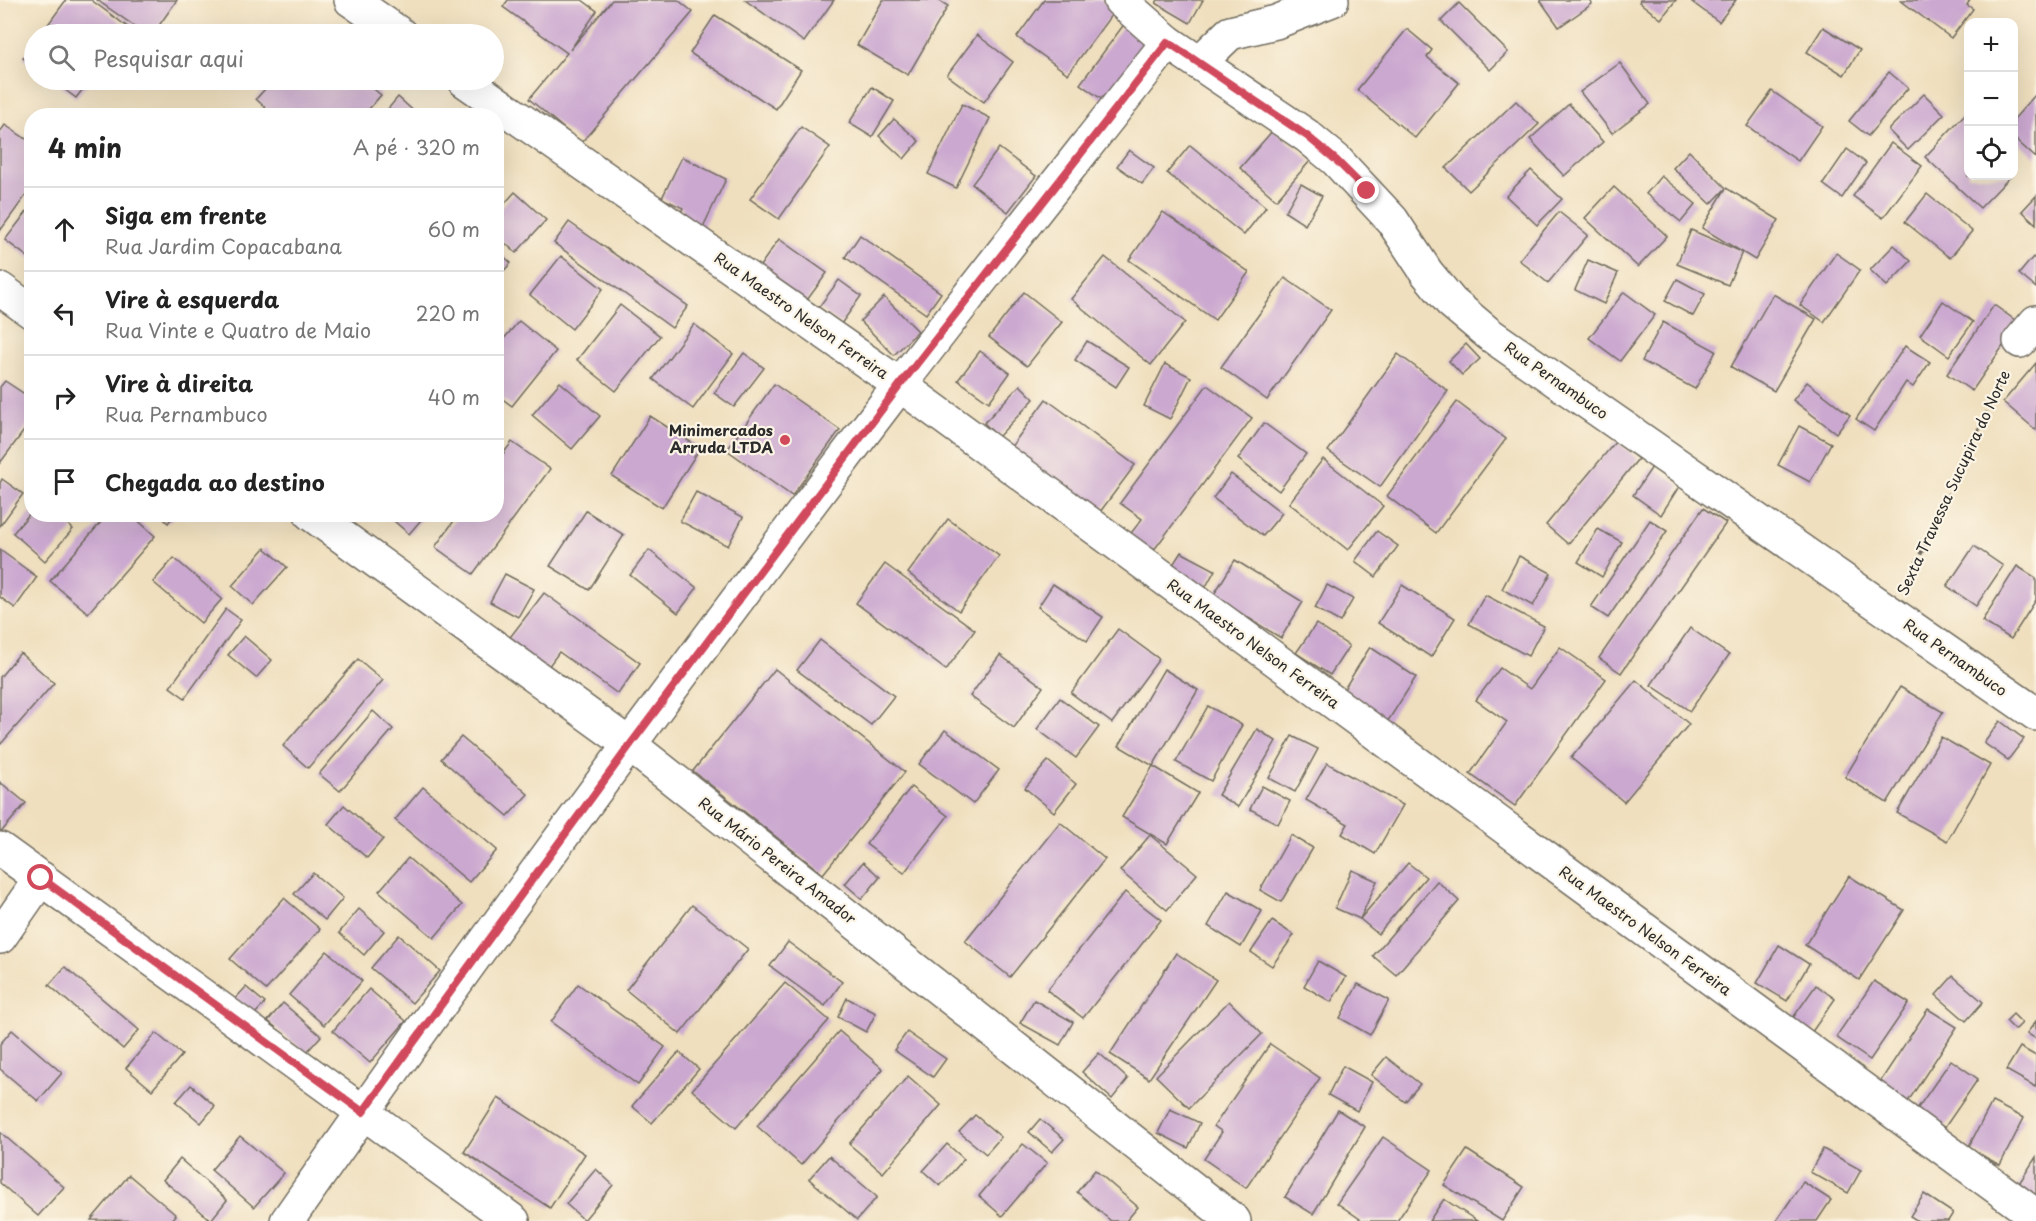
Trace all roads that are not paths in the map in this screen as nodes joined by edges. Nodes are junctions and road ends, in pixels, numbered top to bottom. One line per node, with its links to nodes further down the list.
1 (351, 0): 4 (street)
2 (1120, 0): 5 (street, Rua Pernambuco)
3 (1332, 0): 6 (street)
4 (386, 24)
5 (1168, 42): 6 (street, Rua Pernambuco); 10 (street)
6 (1199, 63): 12 (street, Rua Pernambuco)
7 (478, 90): 10 (street, Rua Maestro Nelson Ferreira)
8 (0, 289): 9 (street)
9 (24, 306)
10 (900, 385): 13 (street); 18 (street, Rua Maestro Nelson Ferreira)
11 (322, 522): 13 (street, Rua Mário Pereira Amador)
12 (2036, 714)
13 (630, 745): 17 (street); 21 (street, Rua Mário Pereira Amador)
14 (0, 849): 15 (street)
15 (41, 878): 16 (street); 17 (street)
16 (0, 936)
17 (363, 1112): 19 (street); 20 (street)
18 (2036, 1216)
19 (287, 1221)
20 (513, 1221)
21 (1234, 1221)

